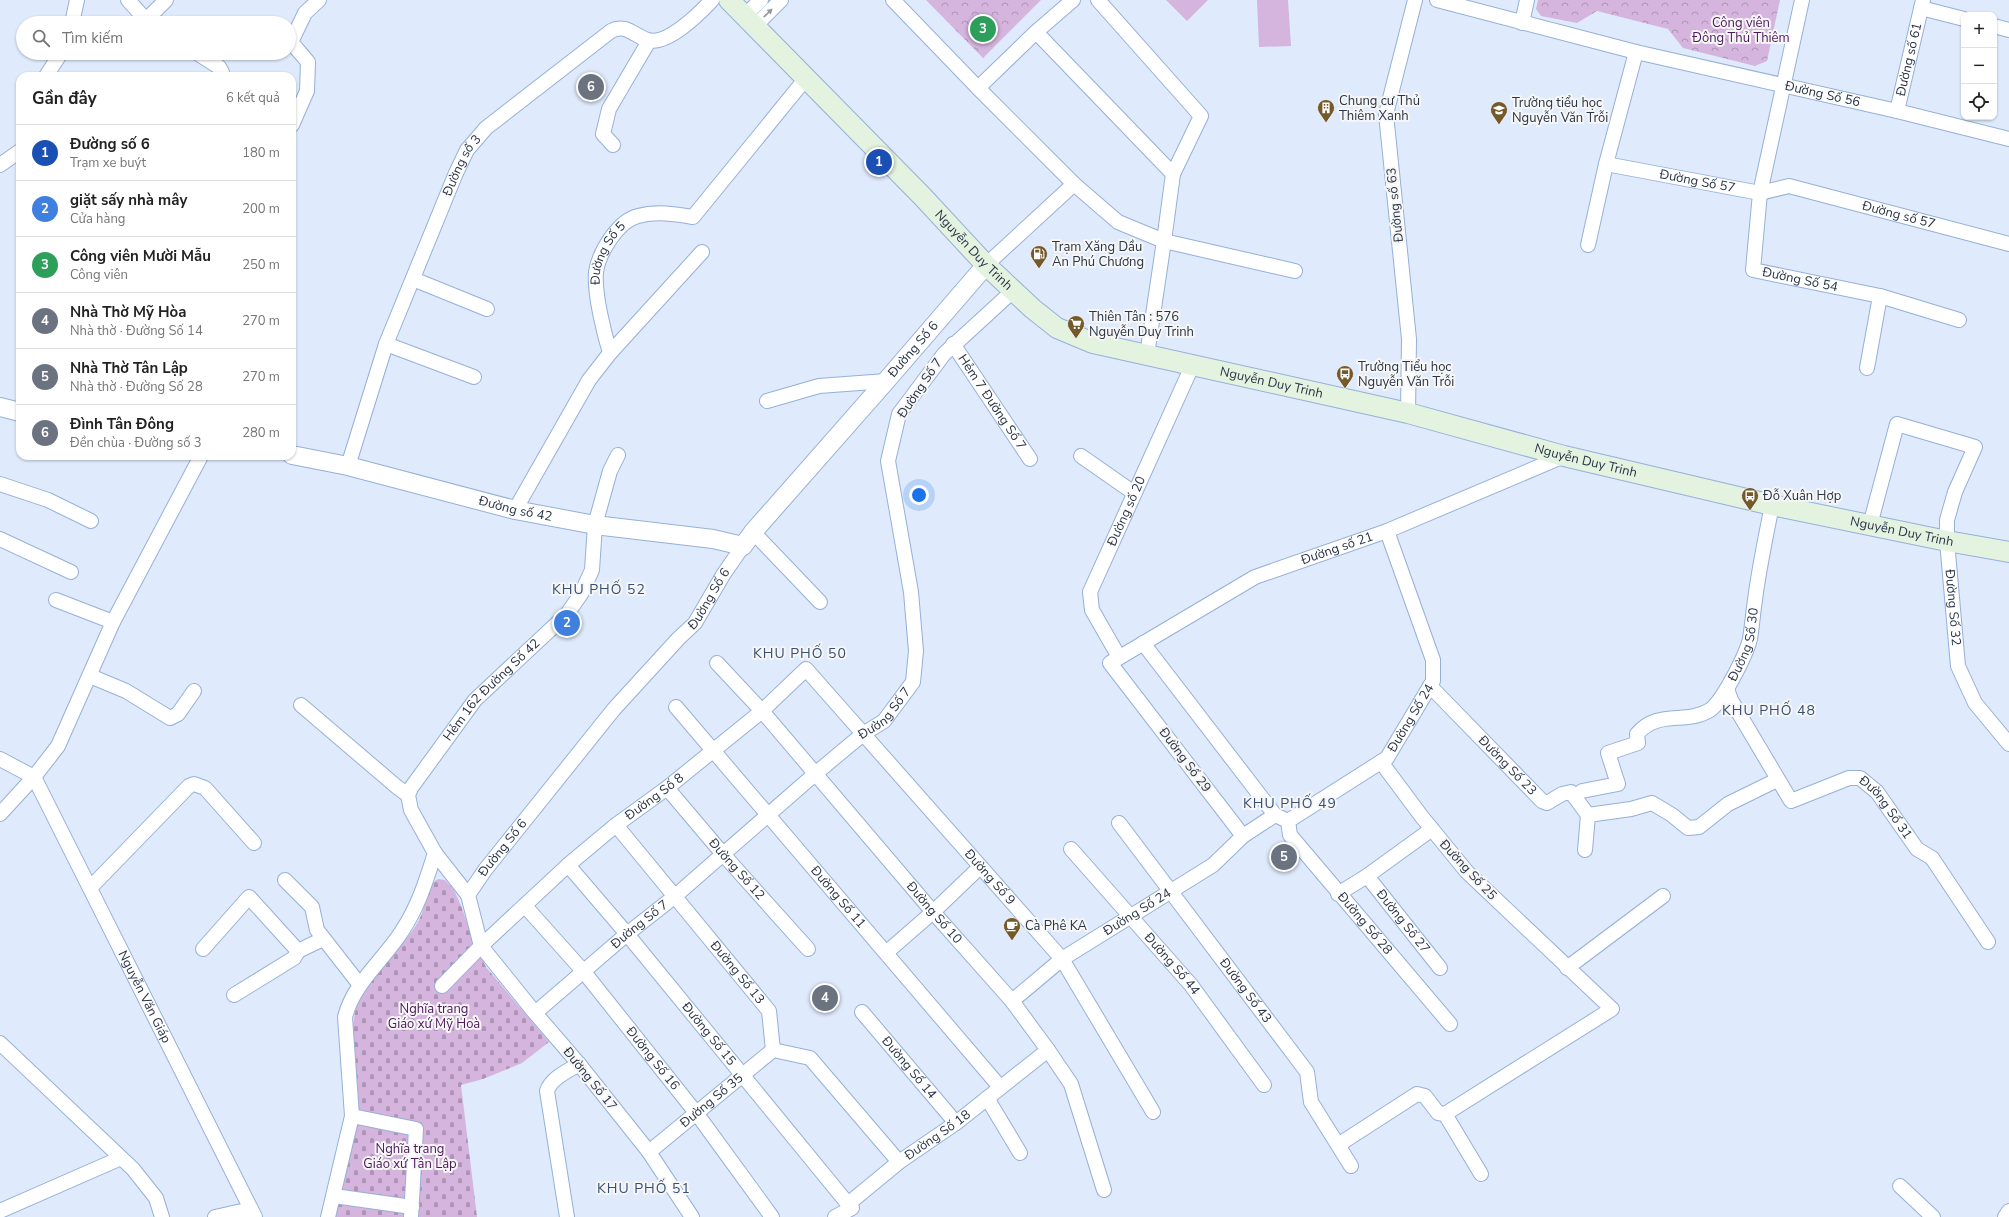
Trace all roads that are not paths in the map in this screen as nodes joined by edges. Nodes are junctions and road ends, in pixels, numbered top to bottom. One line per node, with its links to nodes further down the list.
1 (77, 0): 17 (street)
2 (128, 0): 18 (street)
3 (166, 0): 19 (street)
4 (319, 0): 25 (street)
5 (712, 0): 27 (street)
6 (729, 0): 21 (main road, Nguyễn Duy Trinh)
7 (760, 0): 21 (street)
8 (781, 0): 21 (street, one-way to 8)
9 (893, 0): 36 (street)
10 (1073, 0): 26 (street)
11 (1098, 0): 44 (street)
12 (1437, 0): 22 (street, Đường Số 56)
13 (1527, 0): 22 (street)
14 (1802, 0): 35 (street)
15 (1412, 1): 70 (street, Đường số 63)
16 (1922, 4): 20 (street, Đường số 61); 37 (street, Đường số 61)
17 (74, 16)
18 (143, 16)
19 (153, 16)
20 (1961, 18)
21 (750, 21): 34 (main road, Nguyễn Duy Trinh)
22 (1522, 23): 29 (street, Đường Số 56)
23 (1997, 27): 24 (street)
24 (2009, 30)
25 (296, 32)
26 (1036, 32): 36 (street); 44 (street)
27 (649, 41): 40 (street); 54 (street, Đường số 3)
28 (296, 48): 38 (street)
29 (1636, 52): 35 (street, Đường Số 56); 42 (street)
30 (56, 60): 32 (street)
31 (208, 60): 33 (street)
32 (49, 72)
33 (222, 72)
34 (807, 77): 52 (main road, Nguyễn Duy Trinh); 61 (street, Đường Số 5)
35 (1782, 85): 37 (street, Đường Số 56); 47 (street, Đường Số 54)
36 (978, 88): 45 (street)
37 (1897, 110): 39 (street, Đường Số 56)
38 (296, 116)
39 (2009, 139)
40 (613, 145)
41 (16, 154): 43 (street)
42 (1606, 164): 47 (street, Đường Số 57); 50 (street)
43 (0, 165)
44 (1173, 174): 48 (street)
45 (1074, 184): 48 (street); 52 (street)
46 (1789, 186): 47 (street, Đường Số 57); 49 (street, Đường số 57)
47 (1760, 193): 56 (street, Đường Số 54)
48 (1164, 241): 53 (street); 62 (street)
49 (2009, 244)
50 (1588, 245)
51 (702, 252): 61 (street)
52 (986, 265): 55 (main road, Nguyễn Duy Trinh); 66 (street, Đường Số 6)
53 (1295, 271)
54 (413, 279): 57 (street); 59 (street, Đường số 3)
55 (1014, 290): 60 (street, Đường Số 7); 62 (main road, Nguyễn Duy Trinh)
56 (1880, 296): 58 (street, Đường Số 54); 64 (street)
57 (487, 309)
58 (1959, 320)
59 (386, 344): 65 (street); 77 (street, Đường số 3)
60 (953, 344): 75 (street, Hẻm 7 Đường Số 7); 104 (street, Đường Số 7)
61 (610, 353): 81 (street)
62 (1147, 355): 63 (main road, Nguyễn Duy Trinh)
63 (1193, 364): 70 (main road, Nguyễn Duy Trinh); 79 (street, Đường số 20)
64 (1867, 368)
65 (474, 377)
66 (886, 381): 67 (street); 87 (street, Đường Số 6)
67 (768, 401)
68 (0, 407): 69 (street)
69 (16, 411)
70 (1408, 413): 74 (main road, Nguyễn Duy Trinh)
71 (618, 455): 83 (street, Hẻm 162 Đường Số 42)
72 (296, 456): 77 (street, Đường số 42)
73 (1081, 456): 79 (street)
74 (1564, 456): 80 (main road, Nguyễn Duy Trinh); 85 (street, Đường số 21)
75 (1030, 459)
76 (199, 460): 93 (street)
77 (348, 466): 81 (street, Đường số 42)
78 (0, 484): 82 (street)
79 (1134, 493): 95 (street, Đường số 20)
80 (1772, 505): 84 (main road, Nguyễn Duy Trinh); 99 (street, Đường Số 30)
81 (515, 510): 83 (street, Đường số 42)
82 (91, 521)
83 (595, 525): 87 (street, Đường số 42); 114 (street, Hẻm 162 Đường Số 42)
84 (1870, 525): 88 (main road, Nguyễn Duy Trinh); 88 (street, Đường Số 32)
85 (1387, 531): 94 (street, Đường số 21); 98 (street, Đường Số 24)
86 (0, 539): 90 (street)
87 (748, 539): 92 (street); 135 (street, Đường Số 6)
88 (1947, 541): 89 (main road, Nguyễn Duy Trinh); 105 (street, Đường Số 32)
89 (2009, 552)
90 (71, 572)
91 (56, 600): 93 (street)
92 (820, 602)
93 (113, 622): 97 (street)
94 (1143, 643): 95 (street, Đường số 21); 118 (street)
95 (1119, 657): 122 (street, Đường Số 29)
96 (717, 663): 103 (street, Đường Số 10)
97 (90, 676): 100 (street); 110 (street)
98 (1430, 686): 108 (street, Đường Số 24); 117 (street, Đường Số 23)
99 (1727, 689): 111 (street, Đường Số 31); 113 (street, Đường Số 30)
100 (194, 691)
101 (302, 705): 114 (street)
102 (676, 707): 106 (street, Đường Số 11)
103 (762, 711): 104 (street, Đường Số 8); 106 (street, Đường Số 8); 109 (street, Đường Số 10)
104 (863, 734): 109 (street, Đường Số 7); 129 (street, Đường Số 9)
105 (2009, 744)
106 (712, 750): 112 (street, Đường Số 8); 116 (street, Đường Số 11)
107 (0, 760): 110 (street)
108 (1381, 762): 118 (street, Đường Số 24); 121 (street, Đường Số 25)
109 (815, 774): 116 (street, Đường Số 7); 139 (street, Đường Số 10)
110 (34, 777): 115 (street); 132 (street, Nguyễn Văn Giáp)
111 (1778, 780): 117 (street); 143 (street, Đường Số 31)
112 (667, 788): 120 (street, Đường Số 8); 127 (street, Đường Số 12)
113 (1582, 791)
114 (408, 795): 126 (street)
115 (0, 814)
116 (768, 815): 127 (street, Đường Số 7); 148 (street, Đường Số 11)
117 (1588, 815): 125 (street)
118 (1282, 818): 122 (street); 134 (street, Đường Số 28)
119 (1119, 824): 133 (street, Đường Số 43)
120 (616, 825): 128 (street, Đường Số 8); 137 (street, Đường Số 13)
121 (1432, 829): 130 (street); 151 (street, Đường Số 25)
122 (1243, 836): 133 (street, Đường Số 24)
123 (254, 843): 132 (street)
124 (1071, 849): 140 (street, Đường Số 44)
125 (1585, 850)
126 (435, 853): 135 (street); 153 (street)
127 (722, 853): 137 (street, Đường Số 7); 146 (street, Đường Số 12)
128 (568, 865): 138 (street, Đường Số 8); 141 (street, Đường Số 15)
129 (980, 867): 139 (street); 149 (street, Đường Số 9)
130 (1367, 876): 134 (street); 150 (street, Đường Số 27)
131 (285, 880): 142 (street)
132 (90, 888): 187 (street, Nguyễn Văn Giáp)
133 (1170, 892): 140 (street, Đường Số 24); 173 (street, Đường Số 43)
134 (1338, 894): 159 (street, Đường Số 28)
135 (468, 895): 144 (street)
136 (1663, 896): 151 (street)
137 (674, 897): 141 (street, Đường Số 7); 161 (street, Đường Số 13)
138 (525, 906): 144 (street, Đường Số 8); 152 (street, Đường Số 16)
139 (933, 912): 148 (street); 156 (street, Đường Số 10)
140 (1131, 916): 149 (street, Đường Số 24); 165 (street, Đường Số 44)
141 (627, 934): 152 (street, Đường Số 7); 164 (street, Đường Số 15)
142 (323, 939): 147 (street); 153 (street)
143 (1988, 942)
144 (481, 946): 154 (street, Đường Số 8); 158 (street, Đường Số 17)
145 (203, 949): 147 (street)
146 (808, 949)
147 (298, 951): 155 (street)
148 (887, 952): 166 (street, Đường Số 11)
149 (1062, 959): 156 (street, Đường Số 24); 168 (street, Đường Số 9)
150 (1440, 968)
151 (1566, 968): 170 (street, Đường Số 25)
152 (584, 972): 158 (street, Đường Số 7); 169 (street, Đường Số 16)
153 (360, 985): 171 (street)
154 (442, 986)
155 (234, 995)
156 (1012, 1001): 162 (street, Đường Số 10)
157 (862, 1012): 172 (street, Đường Số 14)
158 (535, 1014): 163 (street, Đường Số 17)
159 (1450, 1024)
160 (0, 1043): 176 (street)
161 (773, 1050): 164 (street, Đường Số 35); 177 (street)
162 (1048, 1050): 166 (street, Đường Số 18); 181 (street, Đường Số 10)
163 (579, 1064): 174 (street, Đường Số 17); 191 (street)
164 (742, 1076): 169 (street, Đường Số 35); 183 (street, Đường Số 15)
165 (1264, 1085)
166 (1000, 1087): 167 (street, Đường Số 18)
167 (988, 1098): 172 (street, Đường Số 18); 175 (street)
168 (1153, 1112)
169 (697, 1114): 174 (street, Đường Số 35); 193 (street, Đường Số 16)
170 (1445, 1114): 173 (street); 179 (street)
171 (352, 1116): 182 (street); 185 (street)
172 (956, 1122): 177 (street, Đường Số 18)
173 (1338, 1145): 178 (street, Đường Số 43)
174 (650, 1152): 192 (street, Đường Số 17)
175 (1020, 1153)
176 (121, 1158): 184 (street); 188 (street)
177 (899, 1162): 183 (street, Đường Số 18)
178 (1352, 1166)
179 (1481, 1174)
180 (1900, 1186): 195 (street)
181 (1104, 1190)
182 (334, 1196): 185 (street); 190 (street)
183 (852, 1210): 194 (street, Đường Số 18)
184 (0, 1211)
185 (412, 1212)
186 (2009, 1212): 196 (street)
187 (253, 1213): 189 (street)
188 (162, 1217)
189 (215, 1217)
190 (328, 1217)
191 (567, 1217)
192 (692, 1217)
193 (772, 1217)
194 (835, 1217)
195 (1933, 1217)
196 (2005, 1217)

